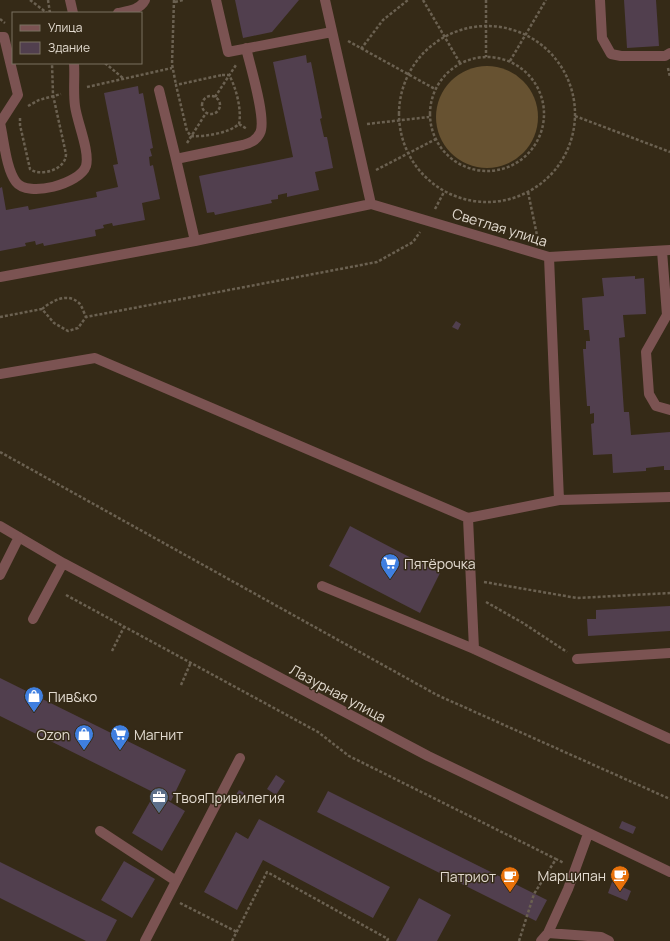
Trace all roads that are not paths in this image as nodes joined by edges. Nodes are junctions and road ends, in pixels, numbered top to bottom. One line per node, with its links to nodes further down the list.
1 (70, 0): 6 (street)
2 (145, 0): 7 (street)
3 (216, 0): 10 (street)
4 (325, 0): 8 (street)
5 (600, 0): 11 (street)
6 (72, 12)
7 (124, 12)
8 (332, 32): 10 (street); 16 (street)
9 (0, 38): 14 (street)
10 (246, 48): 15 (street)
11 (670, 53)
12 (74, 64): 14 (street)
13 (159, 90): 15 (street)
14 (0, 123)
15 (176, 159): 17 (street)
16 (371, 204): 17 (street); 19 (street, Светлая улица)
17 (195, 241): 20 (street)
18 (666, 251): 19 (street, Светлая улица); 22 (street)
19 (545, 256): 24 (street)
20 (0, 277)
21 (0, 374): 25 (street)
22 (670, 410)
23 (670, 497): 24 (street)
24 (559, 500): 25 (street)
25 (468, 518): 32 (street)
26 (0, 526): 27 (street, Лазурная улица)
27 (19, 537): 28 (street, Лазурная улица); 29 (street)
28 (63, 563): 31 (street); 38 (street, Лазурная улица)
29 (0, 575)
30 (322, 586): 32 (street)
31 (33, 619)
32 (474, 649): 35 (street)
33 (670, 652): 34 (street)
34 (577, 659)
35 (670, 739)
36 (240, 758): 40 (street)
37 (100, 831): 40 (street)
38 (588, 834): 39 (street, Лазурная улица); 41 (street)
39 (670, 872)
40 (176, 881): 42 (street)
41 (545, 937): 43 (street)
42 (145, 941)
43 (609, 941)

